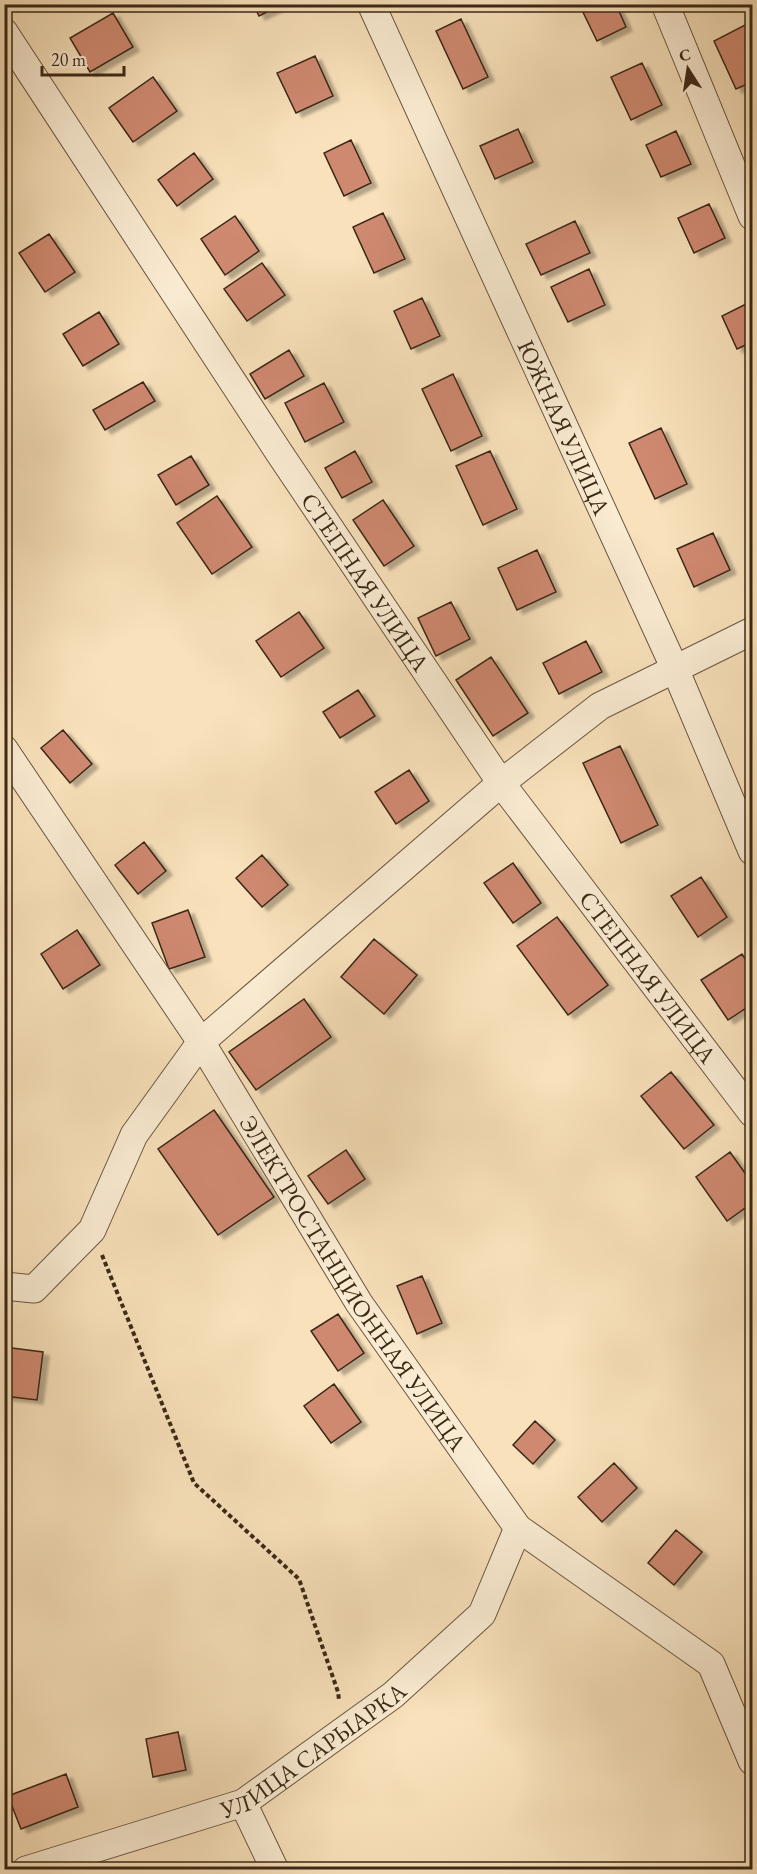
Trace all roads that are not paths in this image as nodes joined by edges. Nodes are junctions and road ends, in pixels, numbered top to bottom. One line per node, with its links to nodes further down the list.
1 (371, 4): 6 (street, ЮЖНАЯ УЛИЦА)
2 (664, 4): 4 (street)
3 (4, 32): 8 (street, СТЕПНАЯ УЛИЦА)
4 (753, 216)
5 (753, 632): 6 (street)
6 (675, 669): 8 (street); 9 (street, ЮЖНАЯ УЛИЦА)
7 (4, 749): 10 (street, ЭЛЕКТРОСТАНЦИОННАЯ УЛИЦА)
8 (501, 783): 10 (street); 11 (street, СТЕПНАЯ УЛИЦА)
9 (753, 851)
10 (201, 1042): 12 (street); 13 (street, ЭЛЕКТРОСТАНЦИОННАЯ УЛИЦА)
11 (753, 1113)
12 (4, 1286)
13 (518, 1528): 14 (street, ЭЛЕКТРОСТАНЦИОННАЯ УЛИЦА); 15 (street, УЛИЦА САРЫАРКА)
14 (753, 1761)
15 (243, 1803): 16 (street, УЛИЦА САРЫАРКА); 17 (street)
16 (26, 1869)
17 (275, 1869)

